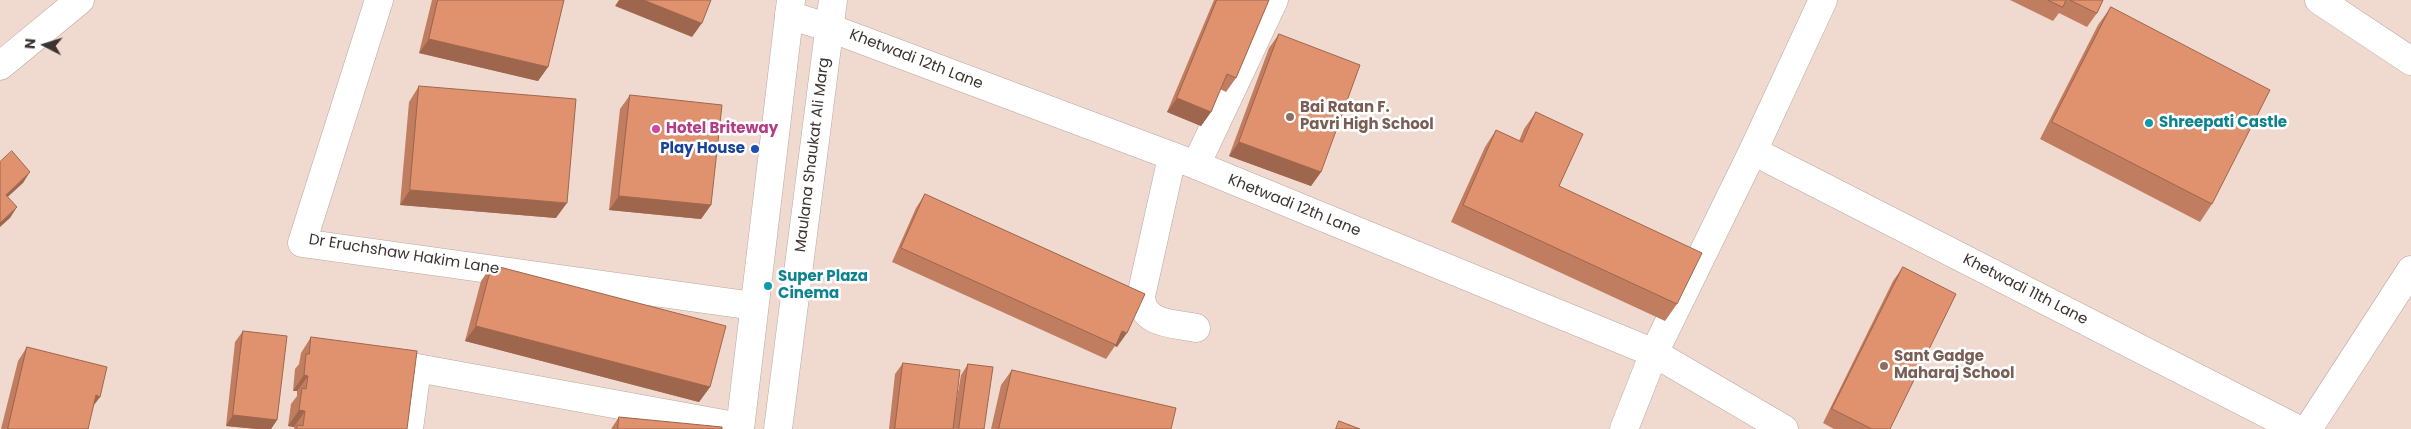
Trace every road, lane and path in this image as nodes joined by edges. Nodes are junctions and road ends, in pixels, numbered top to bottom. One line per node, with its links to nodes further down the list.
1 (80, 0): 10 (street)
2 (380, 0): 14 (street, Dr Eruchshaw Hakim Lane)
3 (833, 0): 8 (street, Maulana Shaukat Ali Marg)
4 (1274, 0): 12 (street)
5 (1822, 0): 11 (street)
6 (2319, 0): 9 (street)
7 (790, 7): 8 (street, Khetwadi 12th Lane); 14 (street)
8 (830, 28): 12 (street, Khetwadi 12th Lane); 19 (street, Maulana Shaukat Ali Marg)
9 (2411, 61)
10 (0, 66)
11 (1753, 151): 16 (street); 22 (street, Khetwadi 11th Lane)
12 (1184, 161): 15 (street); 16 (street, Khetwadi 12th Lane)
13 (2411, 270): 23 (street)
14 (754, 306): 17 (street)
15 (1196, 328)
16 (1654, 354): 20 (street); 21 (street, Khetwadi 12th Lane)
17 (740, 428): 18 (street)
18 (409, 429)
19 (778, 429)
20 (1624, 429)
21 (1784, 429)
22 (2297, 429)
23 (2308, 429)

